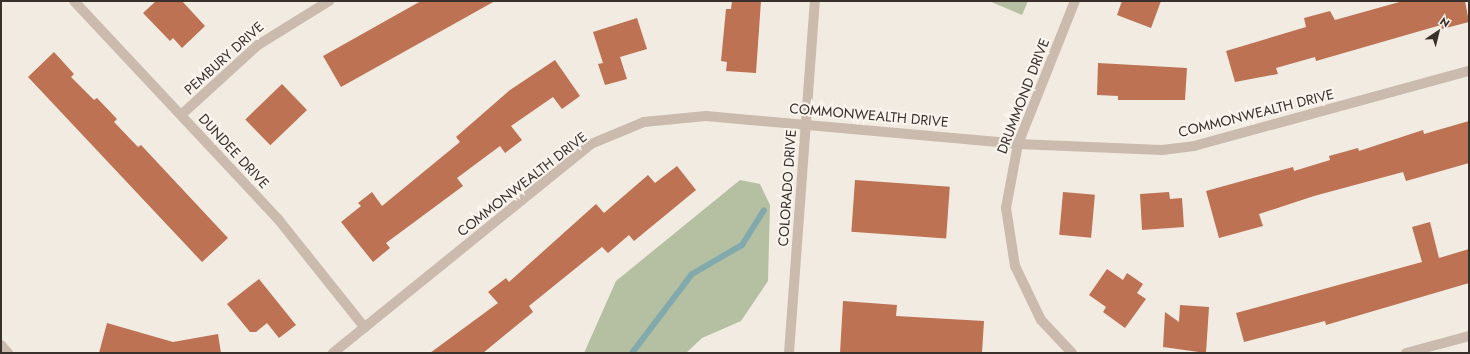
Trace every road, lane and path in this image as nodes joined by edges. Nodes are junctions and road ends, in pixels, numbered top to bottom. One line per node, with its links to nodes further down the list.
1 (74, 1): 6 (street, DUNDEE DRIVE)
2 (329, 1): 6 (street, PEMBURY DRIVE)
3 (816, 1): 7 (street, COLORADO DRIVE)
4 (1075, 1): 8 (street, DRUMMOND DRIVE)
5 (1469, 71): 8 (street, COMMONWEALTH DRIVE)
6 (182, 115): 9 (street, DUNDEE DRIVE)
7 (806, 122): 8 (street, COMMONWEALTH DRIVE); 9 (street, COMMONWEALTH DRIVE); 14 (street, COLORADO DRIVE)
8 (1018, 144): 15 (street, DRUMMOND DRIVE)
9 (365, 328): 13 (street, COMMONWEALTH DRIVE)
10 (1469, 336): 16 (street)
11 (1, 345): 12 (street)
12 (8, 353)
13 (333, 353)
14 (788, 353)
15 (1072, 353)
16 (1406, 353)

